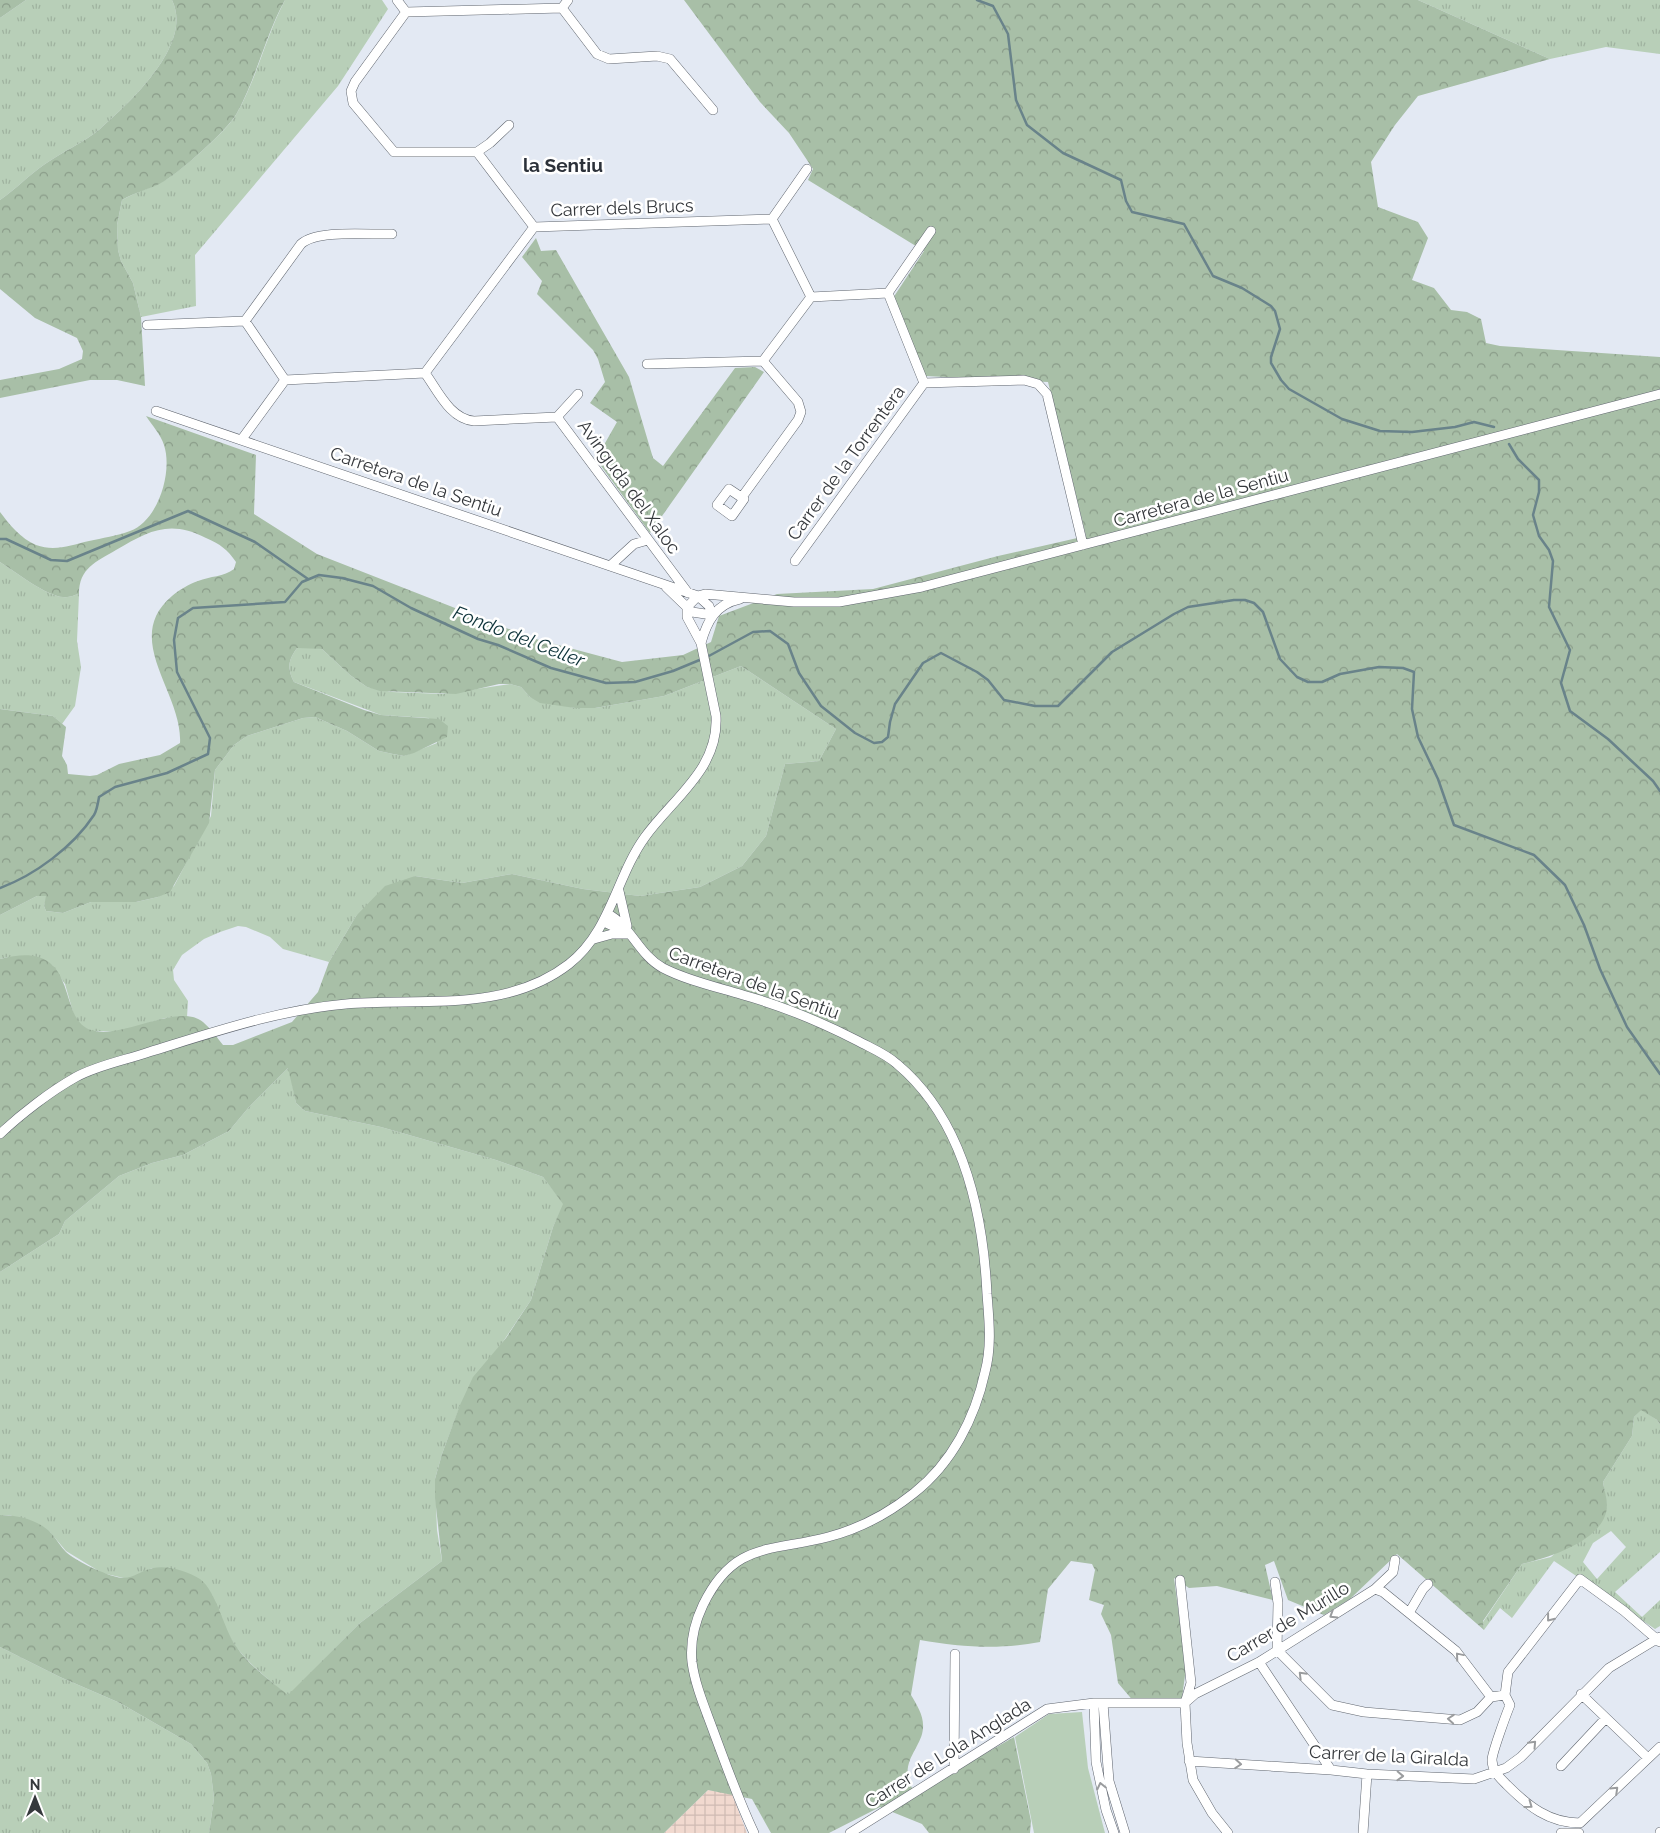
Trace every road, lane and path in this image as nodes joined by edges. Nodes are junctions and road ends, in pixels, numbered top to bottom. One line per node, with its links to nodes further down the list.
1 (397, 0): 4 (street)
2 (568, 0): 3 (street)
3 (562, 8): 4 (street); 5 (street)
4 (406, 12): 7 (street)
5 (713, 110)
6 (510, 125): 7 (street)
7 (477, 152): 10 (street)
8 (807, 169): 9 (street)
9 (772, 219): 10 (street, Carrer dels Brucs); 14 (street)
10 (534, 227): 19 (street, Carrer dels Brucs)
11 (931, 230): 13 (street)
12 (392, 234): 15 (street)
13 (888, 293): 14 (street); 21 (street)
14 (811, 297): 17 (street)
15 (245, 321): 16 (street); 20 (street)
16 (147, 325)
17 (763, 361): 18 (street); 27 (street)
18 (647, 364)
19 (425, 374): 20 (street); 25 (street, Avinguda del Xaloc)
20 (285, 380): 26 (street)
21 (924, 383): 31 (street); 32 (street, Carrer de la Torrentera)
22 (578, 394): 25 (street)
23 (1660, 394): 31 (street, Carretera de la Sentiu)
24 (156, 411): 26 (street, Carretera de la Sentiu)
25 (557, 417): 28 (street, Avinguda del Xaloc)
26 (242, 439): 33 (street, Carretera de la Sentiu)
27 (742, 497)
28 (636, 524): 29 (street, Avinguda del Xaloc); 30 (street)
29 (648, 540): 30 (street); 34 (street, Avinguda del Xaloc)
30 (634, 544): 33 (street)
31 (1083, 545): 38 (street, Carretera de la Sentiu)
32 (795, 561)
33 (610, 566): 35 (street, Carretera de la Sentiu)
34 (678, 579): 36 (street, Avinguda del Xaloc); 37 (street, Avinguda del Xaloc)
35 (664, 585): 36 (street); 39 (street)
36 (688, 593): 37 (street)
37 (700, 595): 38 (street, Carretera de la Sentiu); 39 (street); 40 (street)
38 (745, 598): 40 (street)
39 (687, 607): 40 (street); 41 (street)
40 (712, 615): 41 (street)
41 (702, 646): 42 (street)
42 (619, 890): 43 (street); 44 (street, Carretera de la Sentiu)
43 (606, 918): 44 (street, Carretera de la Sentiu); 45 (street)
44 (629, 934): 45 (street); 73 (street, Carretera de la Sentiu)
45 (594, 939): 46 (street)
46 (0, 1134)
47 (1395, 1560): 51 (street, Carrer de Murillo)
48 (1180, 1580): 62 (street)
49 (1275, 1582): 54 (street)
50 (1428, 1584): 52 (street)
51 (1375, 1589): 52 (street); 54 (street, Carrer de Murillo, one-way to 54)
52 (1409, 1613): 59 (street, one-way to 52)
53 (1659, 1639): 57 (street, Carrer de la Giralda); 58 (street, one-way to 58)
54 (1277, 1650): 56 (street, Carrer de Murillo); 59 (street, one-way to 54)
55 (955, 1654): 68 (street)
56 (1259, 1662): 62 (street, Carrer de Murillo); 69 (street)
57 (1581, 1694): 63 (street); 70 (street, Carrer de la Giralda, one-way to 57)
58 (1505, 1695): 59 (street); 70 (street)
59 (1491, 1697)
60 (1094, 1703): 61 (street, Carrer de Lola Anglada); 68 (street, Carrer de Lola Anglada); 75 (street, one-way to 60)
61 (1104, 1703): 62 (street, Carrer de Lola Anglada); 76 (street)
62 (1185, 1703): 66 (street)
63 (1606, 1718): 65 (street); 67 (street)
64 (1660, 1747): 65 (street)
65 (1648, 1758): 72 (street, one-way to 65)
66 (1190, 1760): 69 (street, Carrer de la Giralda, one-way to 69); 77 (street)
67 (1561, 1766)
68 (954, 1769): 74 (street, Carrer de Lola Anglada)
69 (1331, 1770): 71 (street, Carrer de la Giralda)
70 (1494, 1771): 71 (street, Carrer de la Giralda, one-way to 70); 72 (street, one-way to 72)
71 (1367, 1774): 78 (street)
72 (1580, 1830): 79 (street)
73 (754, 1833)
74 (850, 1833)
75 (1114, 1833)
76 (1125, 1833)
77 (1228, 1833)
78 (1363, 1833)
79 (1561, 1833)

